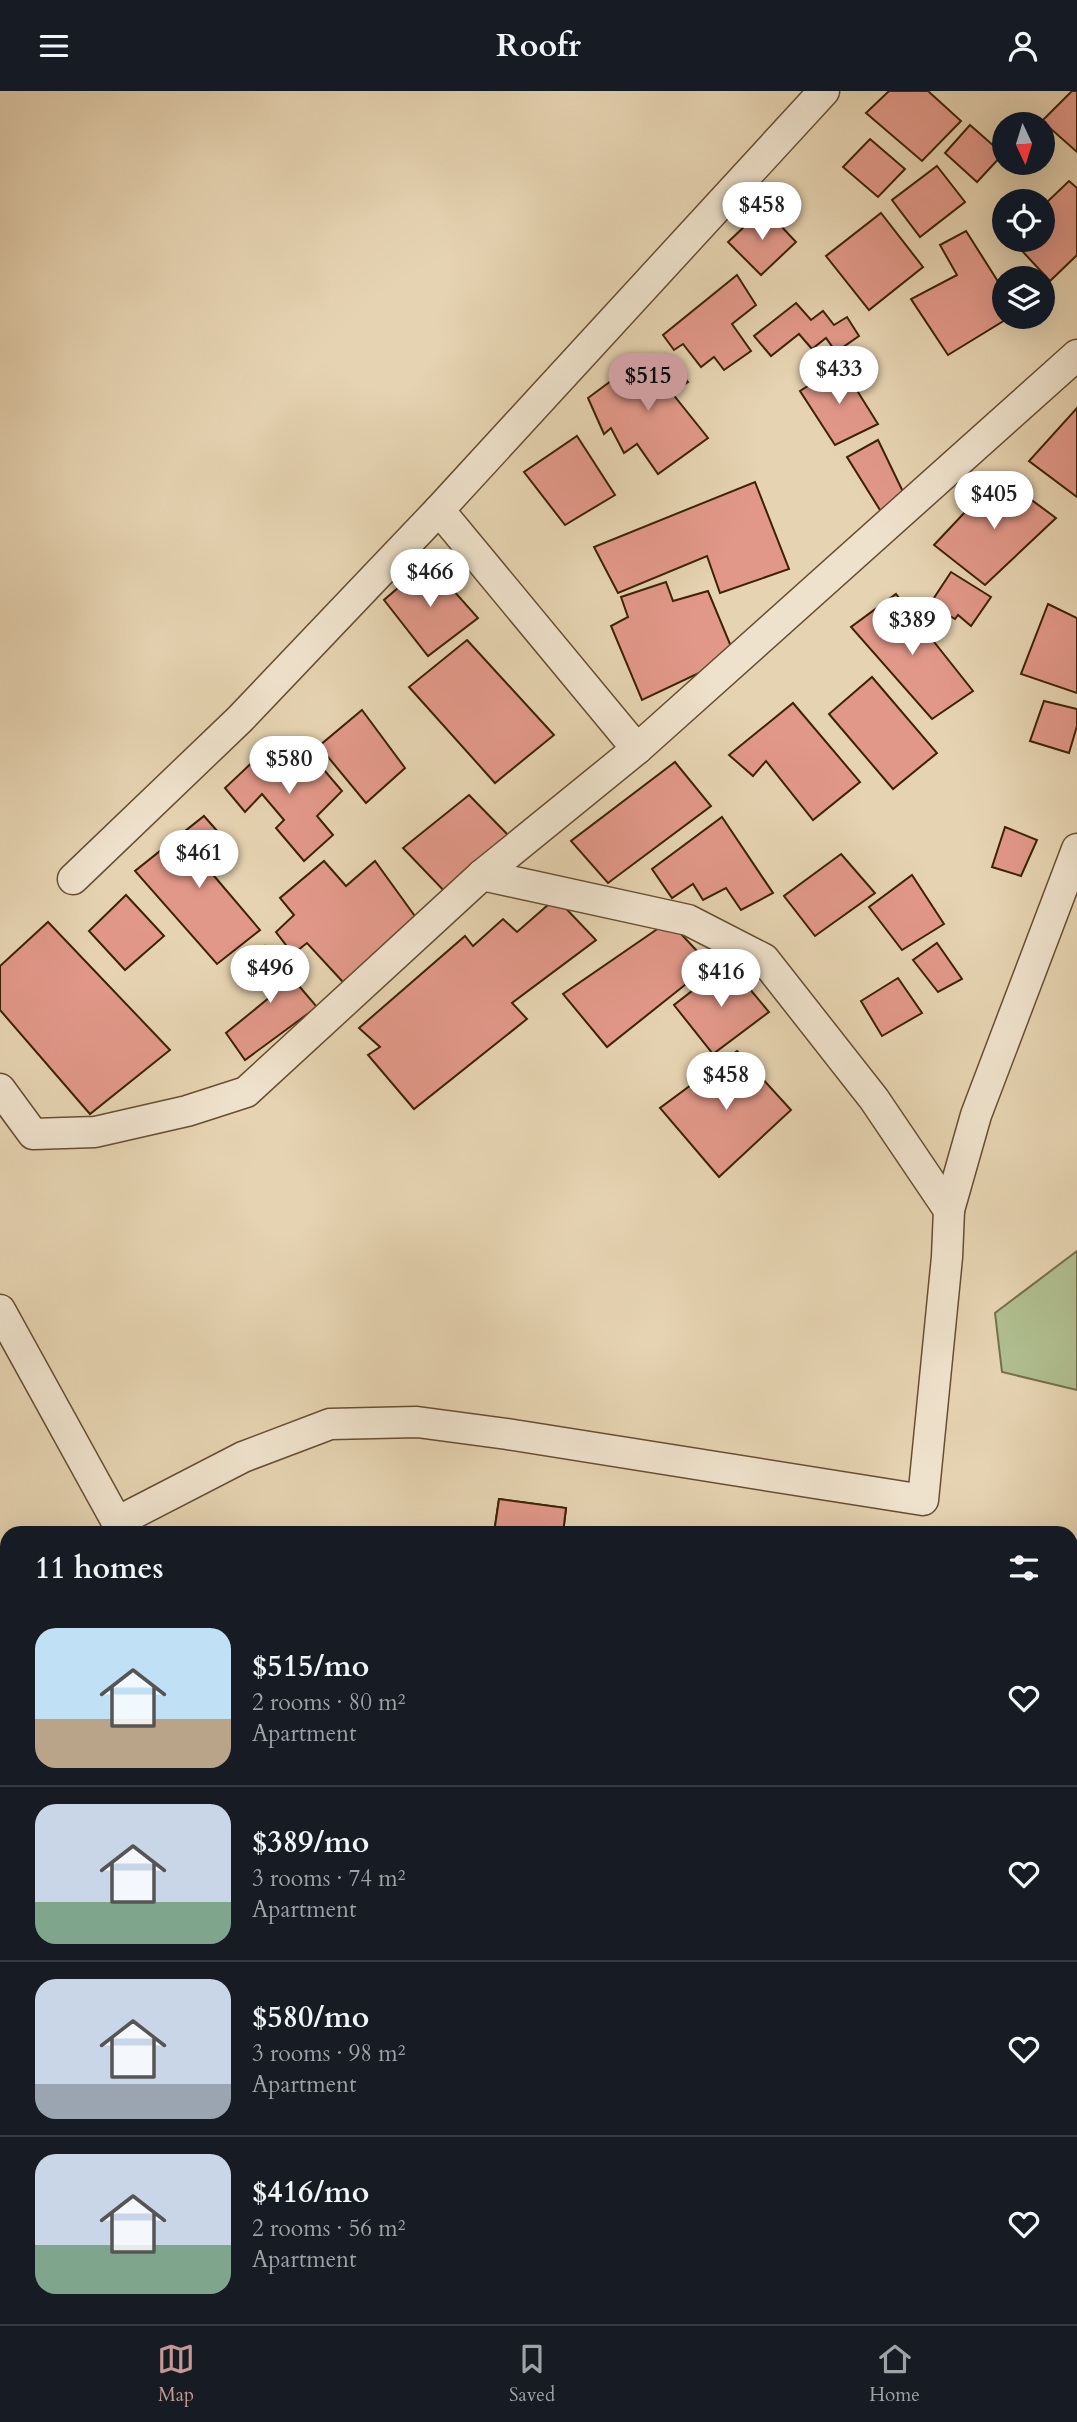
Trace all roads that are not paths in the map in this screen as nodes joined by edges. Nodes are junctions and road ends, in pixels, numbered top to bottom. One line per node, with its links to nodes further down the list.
1 (824, 91): 3 (street)
2 (1077, 355): 4 (street)
3 (439, 510): 4 (street); 7 (street)
4 (637, 749): 6 (street)
5 (1077, 849): 9 (street)
6 (482, 875): 8 (street); 9 (street)
7 (73, 879)
8 (0, 1089)
9 (949, 1210): 12 (street)
10 (0, 1310): 11 (street)
11 (119, 1526)
12 (123, 1526)

